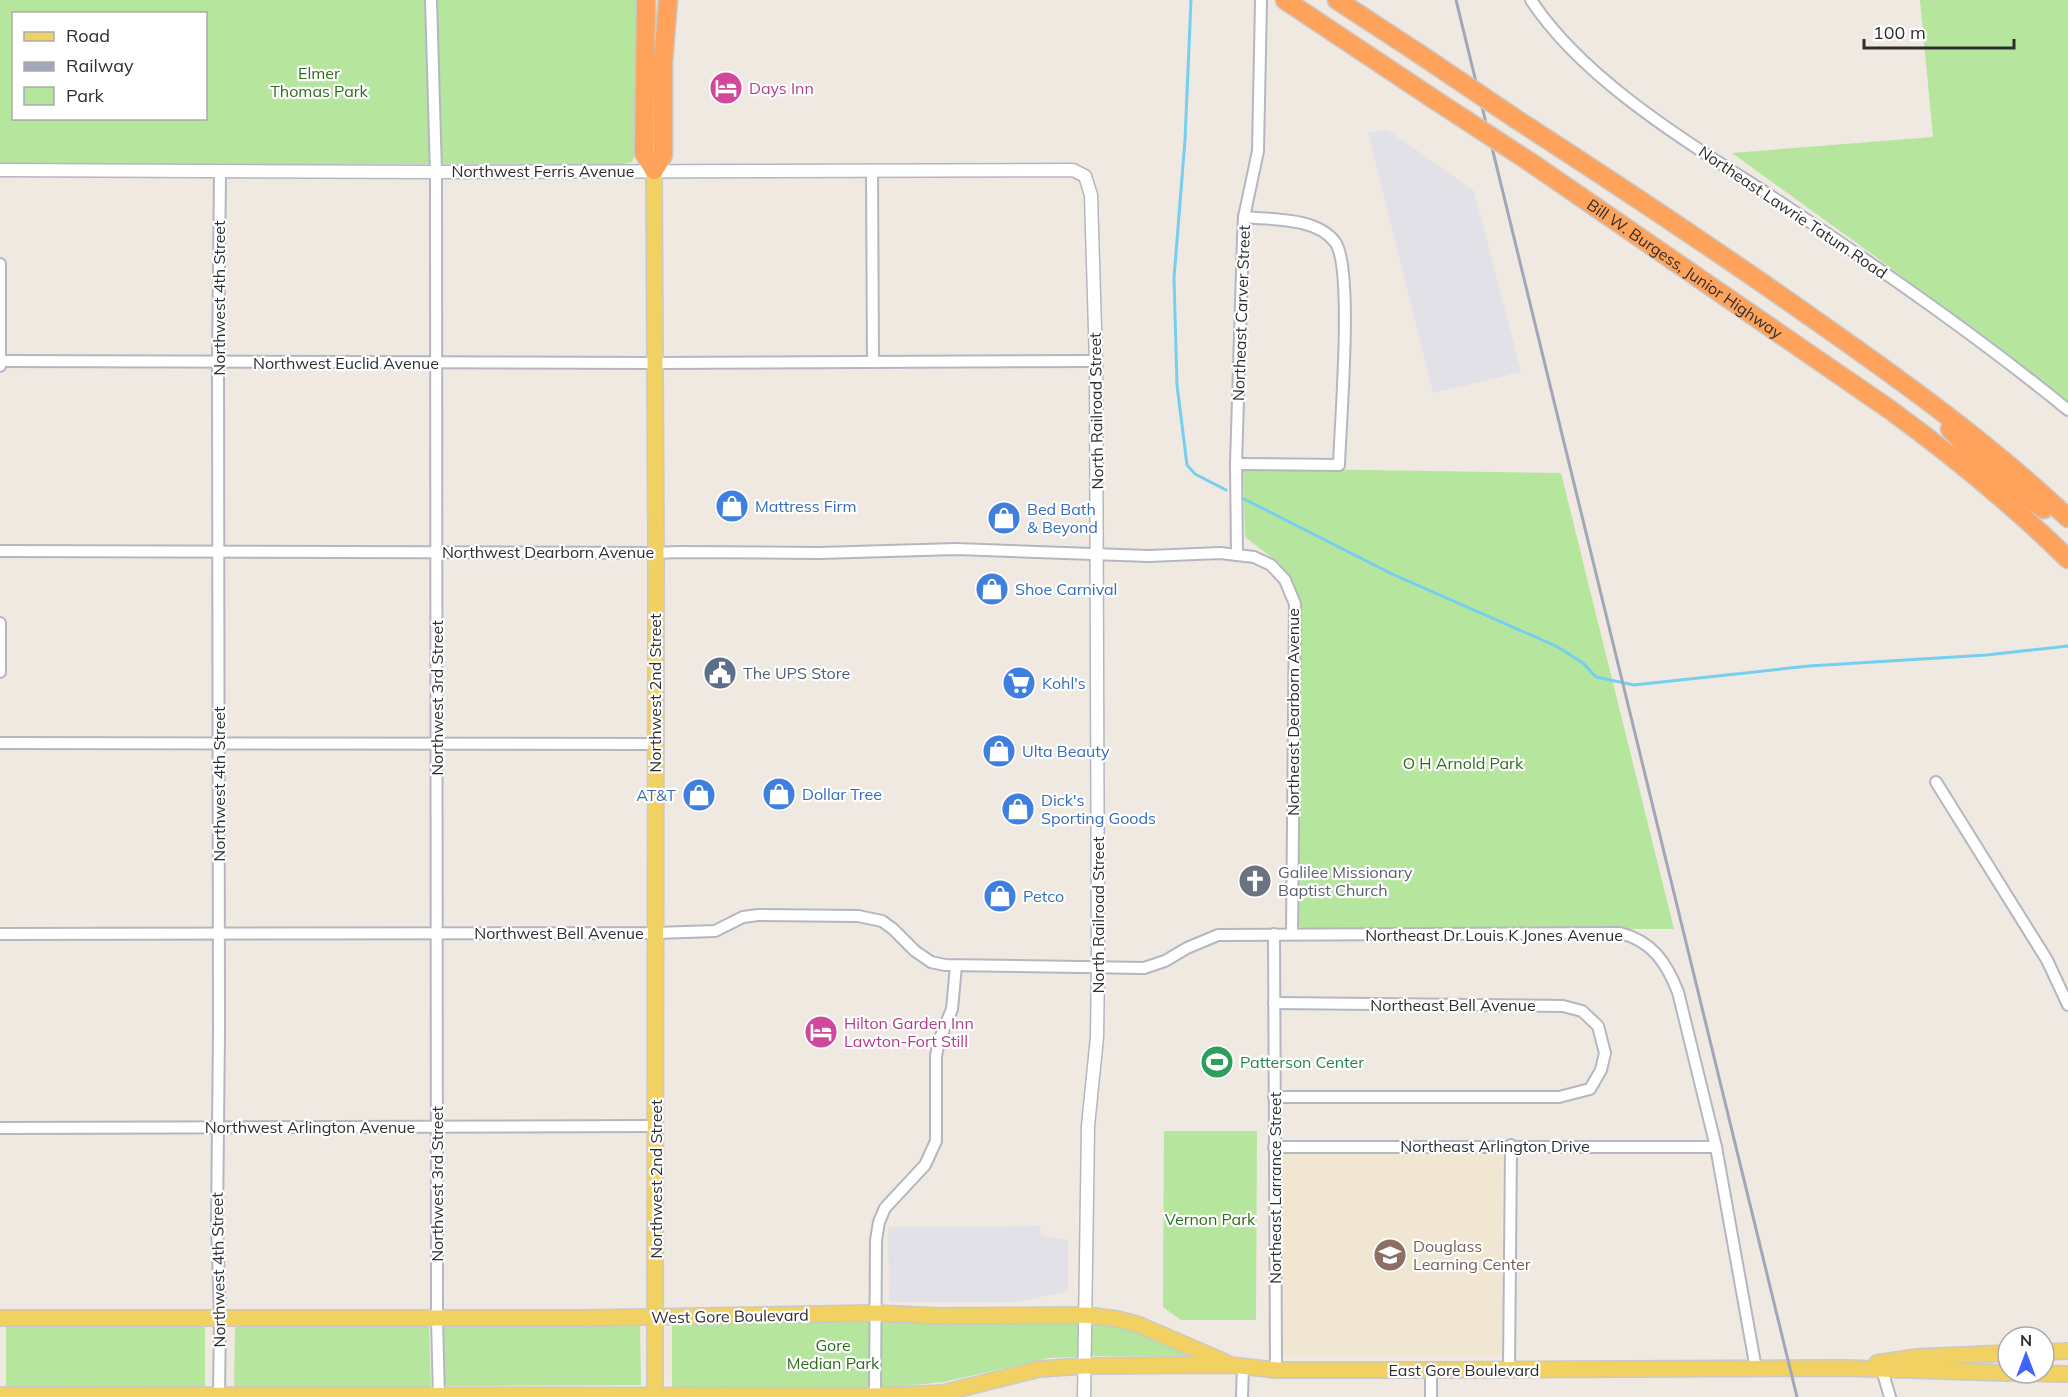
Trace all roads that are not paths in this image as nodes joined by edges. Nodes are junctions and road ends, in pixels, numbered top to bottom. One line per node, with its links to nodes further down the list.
1 (431, 0): 12 (street, Northwest 3rd Street)
2 (646, 0): 9 (highway)
3 (668, 0): 9 (highway)
4 (1261, 0): 14 (street, Northeast Carver Street)
5 (1337, 0): 23 (highway, Bill W. Burgess, Junior Highway, bridge)
6 (1531, 0): 25 (street, Northeast Lawrie Tatum Road)
7 (1291, 4): 24 (highway, Bill W. Burgess, Junior Highway, bridge)
8 (0, 170): 11 (street, Northwest Ferris Avenue)
9 (654, 170): 10 (street, Northwest Ferris Avenue); 12 (street, Northwest Ferris Avenue); 21 (main road, Northwest 2nd Street)
10 (872, 170): 13 (street, Northwest Ferris Avenue); 18 (street)
11 (220, 172): 12 (street, Northwest Ferris Avenue); 19 (street, Northwest 4th Street)
12 (436, 172): 20 (street, Northwest 3rd Street)
13 (1085, 176): 17 (street, North Railroad Street)
14 (1244, 217): 26 (street, Northeast Carver Street); 26 (street)
15 (0, 264): 16 (street)
16 (0, 361): 19 (street, Northwest Euclid Avenue); 22 (street)
17 (1096, 361): 18 (street, Northwest Euclid Avenue); 34 (street, North Railroad Street)
18 (873, 362): 21 (street, Northwest Euclid Avenue)
19 (218, 363): 20 (street, Northwest Euclid Avenue); 31 (street, Northwest 4th Street)
20 (437, 363): 21 (street, Northwest Euclid Avenue); 32 (street, Northwest 3rd Street)
21 (655, 363): 33 (main road, Northwest 2nd Street)
22 (0, 366)
23 (1907, 384): 27 (highway); 28 (highway, Bill W. Burgess, Junior Highway)
24 (1889, 409): 27 (highway); 36 (highway, Bill W. Burgess, Junior Highway)
25 (2068, 410)
26 (1236, 464): 35 (street, Northeast Carver Street)
27 (1992, 473): 29 (highway); 36 (highway)
28 (2068, 518)
29 (2068, 526)
30 (0, 551): 31 (street, Northwest Dearborn Avenue)
31 (218, 552): 32 (street, Northwest Dearborn Avenue); 40 (street, Northwest 4th Street)
32 (437, 552): 33 (street, Northwest Dearborn Avenue); 41 (street, Northwest 3rd Street)
33 (656, 553): 34 (street, Northwest Dearborn Avenue); 42 (main road, Northwest 2nd Street)
34 (1097, 553): 35 (street, Northeast Dearborn Avenue); 51 (street, North Railroad Street)
35 (1238, 555): 49 (street, Northeast Dearborn Avenue)
36 (2068, 558)
37 (0, 623): 38 (street)
38 (0, 672)
39 (0, 743): 40 (street)
40 (219, 744): 41 (street); 44 (street, Northwest 4th Street)
41 (437, 744): 42 (street); 45 (street, Northwest 3rd Street)
42 (655, 744): 46 (main road, Northwest 2nd Street)
43 (1936, 782): 53 (street)
44 (219, 933): 45 (street, Northwest Bell Avenue); 47 (street, Northwest Bell Avenue); 55 (street, Northwest 4th Street)
45 (438, 933): 46 (street, Northwest Bell Avenue); 57 (street, Northwest 3rd Street)
46 (655, 933): 50 (street, Northwest Bell Avenue); 56 (main road, Northwest 2nd Street)
47 (0, 934)
48 (1274, 934): 49 (street); 51 (street); 52 (street, Northeast Larrance Street)
49 (1292, 934): 61 (street, Northeast Dr Louis K Jones Avenue)
50 (956, 966): 51 (street, Northwest Bell Avenue); 62 (street)
51 (1098, 968): 63 (street, North Railroad Street)
52 (1274, 1003): 54 (street, Northeast Larrance Street); 54 (street, Northeast Bell Avenue)
53 (2068, 1005)
54 (1275, 1097): 60 (street, Northeast Larrance Street)
55 (219, 1126): 57 (street, Northwest Arlington Avenue); 58 (street, Northwest Arlington Avenue); 65 (street, Northwest 4th Street)
56 (656, 1126): 57 (street, Northwest Arlington Avenue); 66 (main road, Northwest 2nd Street)
57 (437, 1127): 67 (street, Northwest 3rd Street)
58 (0, 1128)
59 (1511, 1145): 60 (street, Northeast Arlington Drive); 61 (street, Northeast Arlington Drive); 75 (street)
60 (1274, 1147): 73 (street, Northeast Larrance Street)
61 (1716, 1147): 72 (street, Northeast Dr Louis K Jones Avenue)
62 (875, 1313): 63 (main road, West Gore Boulevard); 66 (main road, West Gore Boulevard); 81 (street)
63 (1086, 1315): 69 (main road, West Gore Boulevard); 70 (street, North Railroad Street)
64 (0, 1318): 65 (main road, West Gore Boulevard)
65 (220, 1318): 67 (main road, West Gore Boulevard); 78 (street, Northwest 4th Street)
66 (656, 1318): 67 (main road, West Gore Boulevard); 79 (main road, Northwest 2nd Street)
67 (437, 1319): 80 (street, Northwest 3rd Street)
68 (1996, 1354): 71 (main road, East Gore Boulevard)
69 (1236, 1365): 70 (main road, East Gore Boulevard); 73 (main road, East Gore Boulevard); 83 (street)
70 (1084, 1366): 81 (main road); 82 (street, North Railroad Street)
71 (1882, 1366): 72 (main road, East Gore Boulevard); 76 (main road, East Gore Boulevard); 85 (street)
72 (1756, 1369): 75 (main road, East Gore Boulevard)
73 (1276, 1370): 74 (main road, East Gore Boulevard)
74 (1431, 1370): 75 (main road, East Gore Boulevard); 84 (street)
75 (1509, 1370)
76 (1996, 1372)
77 (0, 1395): 78 (main road)
78 (219, 1395): 80 (main road)
79 (655, 1395): 80 (main road); 81 (main road)
80 (439, 1396)
81 (876, 1397)
82 (1084, 1397)
83 (1242, 1397)
84 (1431, 1397)
85 (1890, 1397)

